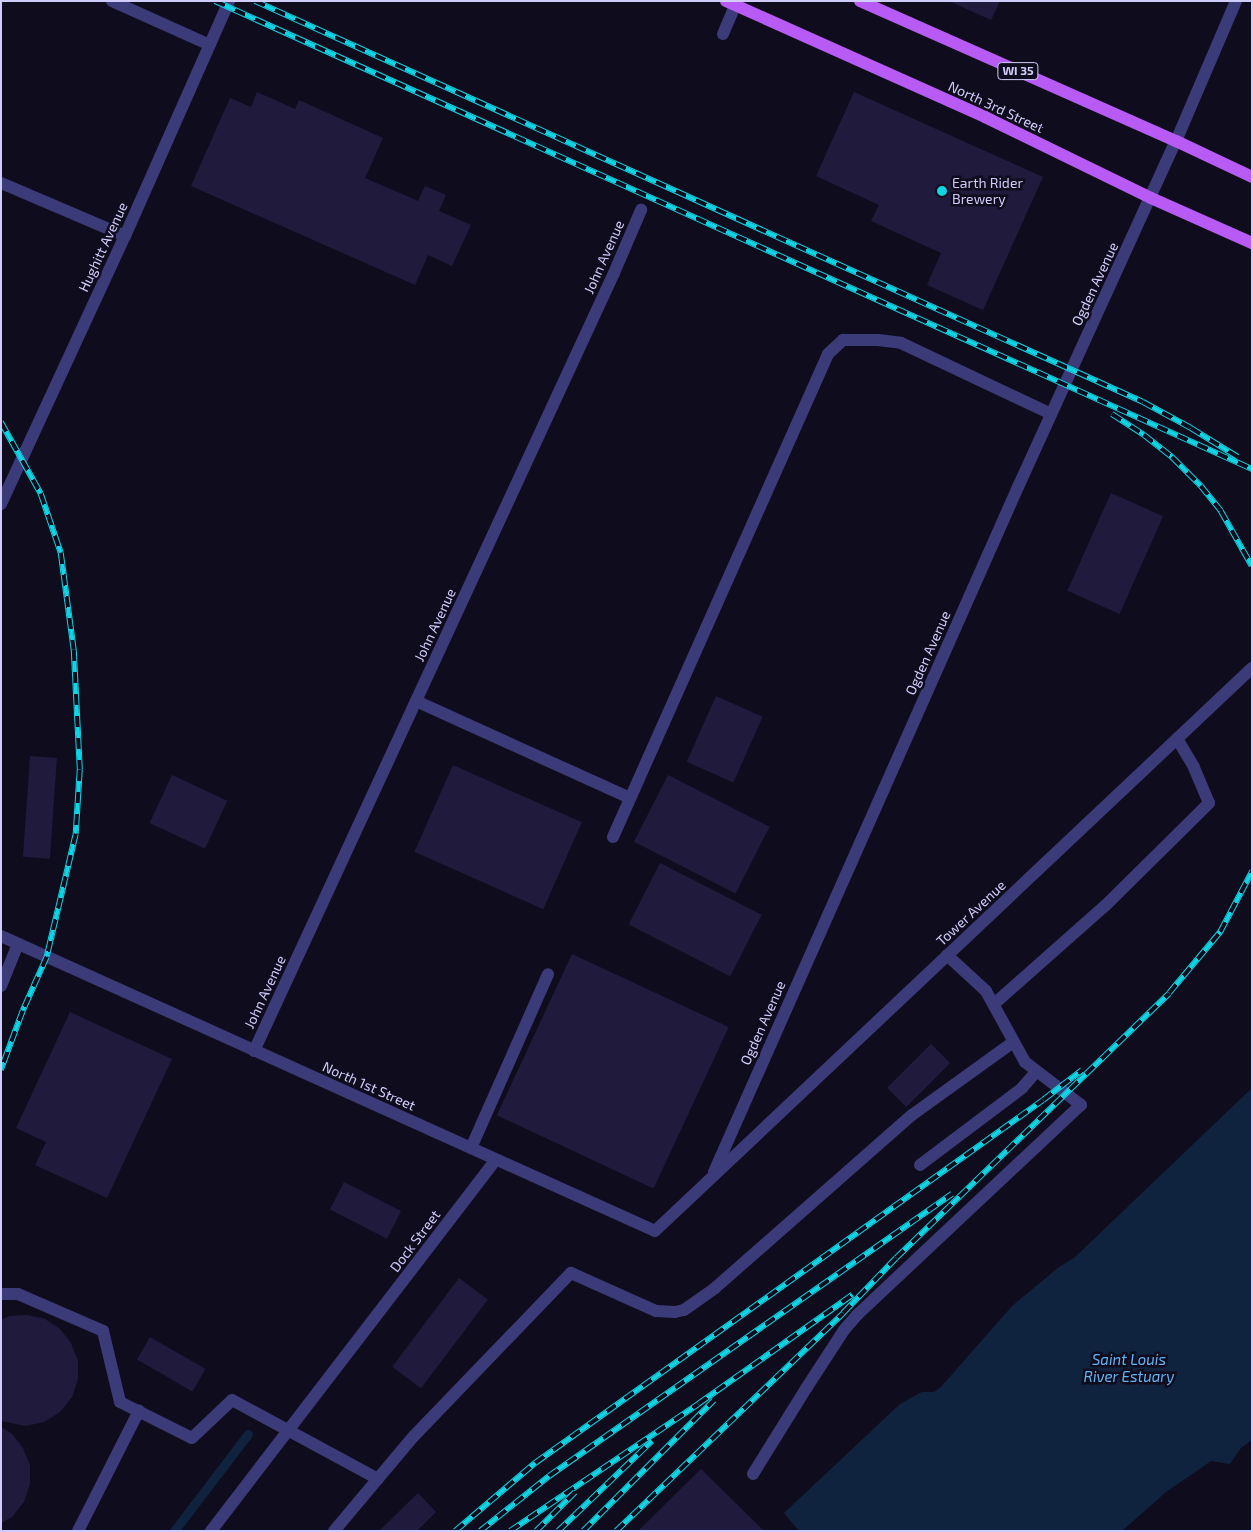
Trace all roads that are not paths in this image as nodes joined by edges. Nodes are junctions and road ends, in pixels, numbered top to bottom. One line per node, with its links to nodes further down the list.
1 (112, 1): 7 (street)
2 (229, 1): 7 (street, Hughitt Avenue)
3 (860, 1): 8 (main road, WI 35)
4 (1236, 1): 8 (street, Ogden Avenue)
5 (733, 3): 6 (street); 11 (main road, North 3rd Street)
6 (722, 34)
7 (210, 45): 13 (street, Hughitt Avenue)
8 (1176, 141): 9 (main road, WI 35); 11 (street, Ogden Avenue)
9 (1252, 177)
10 (1, 183): 13 (street)
11 (1151, 198): 14 (main road, North 3rd Street); 15 (street, Ogden Avenue)
12 (641, 210): 18 (street, John Avenue)
13 (126, 236): 16 (street, Hughitt Avenue)
14 (1252, 243)
15 (1052, 414): 20 (street); 34 (street, Ogden Avenue)
16 (1, 504)
17 (1252, 668): 19 (street, Tower Avenue)
18 (416, 701): 20 (street); 29 (street, John Avenue)
19 (1177, 738): 24 (street, Tower Avenue); 27 (street)
20 (630, 798): 21 (street)
21 (613, 837)
22 (1, 936): 23 (street, North 1st Street)
23 (18, 944): 26 (street); 29 (street, North 1st Street)
24 (947, 955): 27 (street); 34 (street, Tower Avenue)
25 (548, 974): 31 (street)
26 (1, 986)
27 (994, 1004): 28 (street)
28 (1012, 1043): 30 (street); 39 (street)
29 (254, 1052): 31 (street, North 1st Street)
30 (1036, 1072): 33 (street); 38 (street)
31 (471, 1148): 32 (street, North 1st Street)
32 (496, 1160): 34 (street, North 1st Street); 37 (street, Dock Street)
33 (920, 1165)
34 (710, 1179)
35 (1, 1294): 36 (street)
36 (139, 1411): 37 (street); 40 (street)
37 (288, 1430): 39 (street); 41 (street, Dock Street)
38 (753, 1474)
39 (378, 1479): 42 (street)
40 (78, 1531)
41 (211, 1531)
42 (334, 1531)

